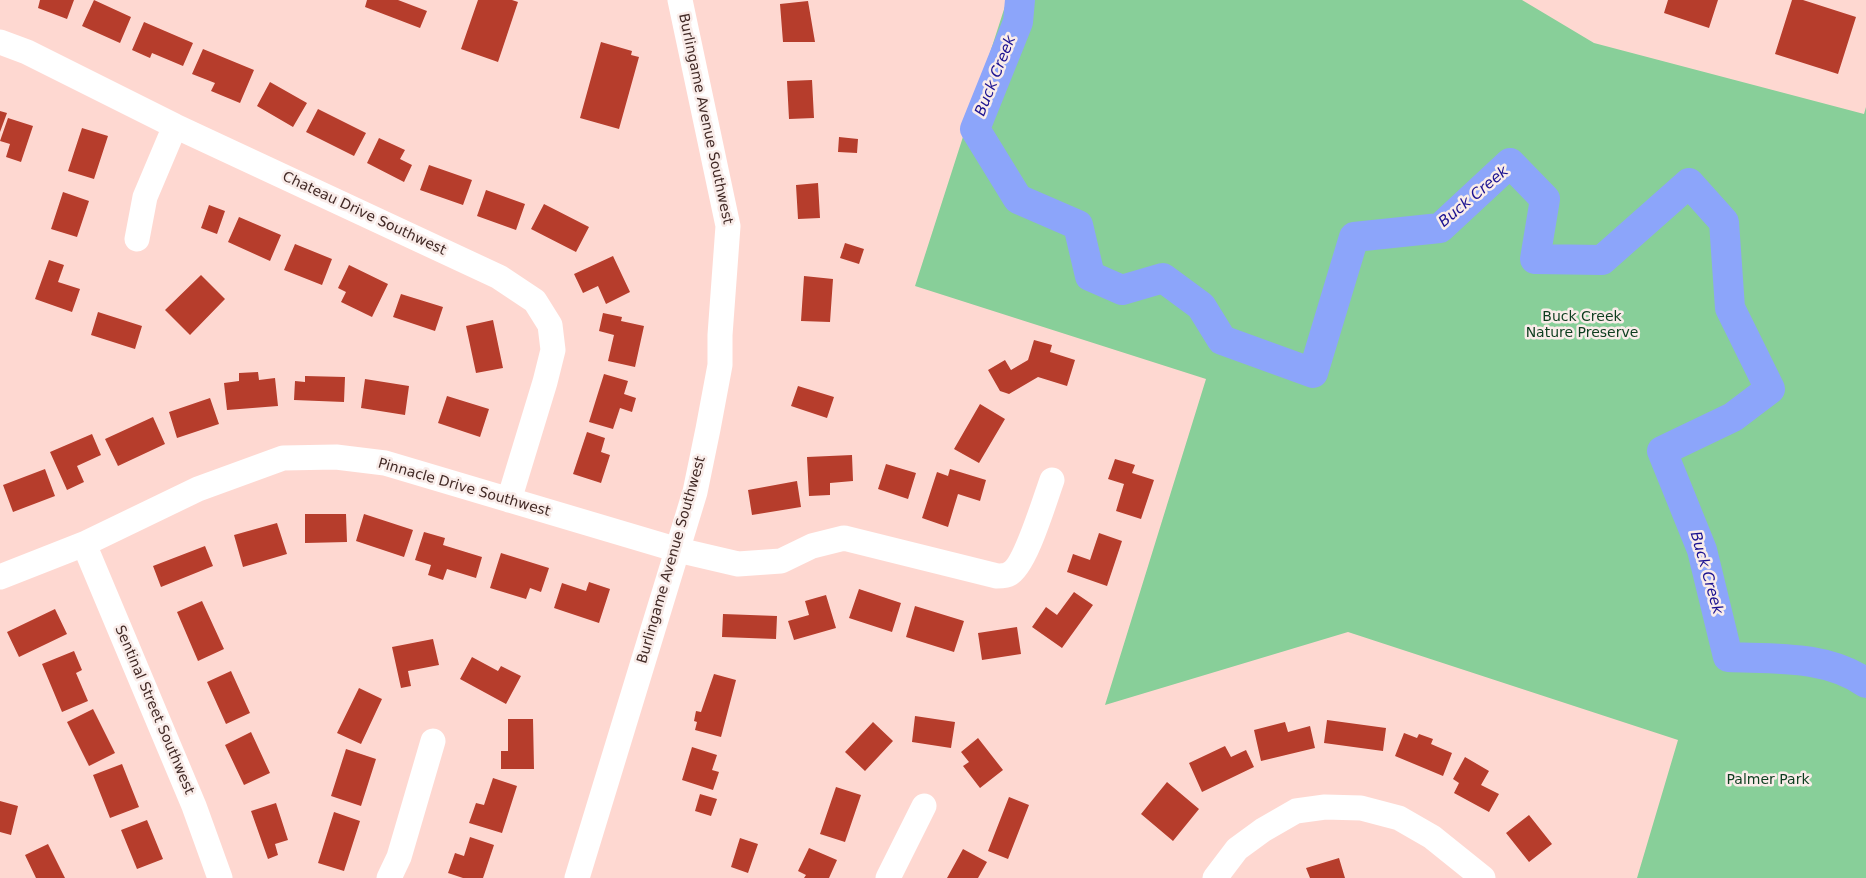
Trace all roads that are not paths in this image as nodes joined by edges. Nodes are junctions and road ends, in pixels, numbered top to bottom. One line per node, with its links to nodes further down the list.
1 (680, 0): 8 (street, Burlingame Avenue Southwest)
2 (0, 42): 3 (street, Chateau Drive Southwest)
3 (175, 126): 4 (street); 6 (street, Chateau Drive Southwest)
4 (137, 239)
5 (1052, 480): 8 (street, Pinnacle Drive Southwest)
6 (509, 500): 7 (street, Pinnacle Drive Southwest); 8 (street, Pinnacle Drive Southwest)
7 (84, 544): 9 (street, Pinnacle Drive Southwest); 12 (street, Sentinal Street Southwest)
8 (678, 550): 14 (street, Burlingame Avenue Southwest)
9 (0, 577)
10 (433, 741): 13 (street)
11 (924, 806): 15 (street)
12 (220, 878)
13 (389, 878)
14 (577, 878)
15 (888, 878)
16 (1215, 878): 17 (street)
17 (1483, 878)

